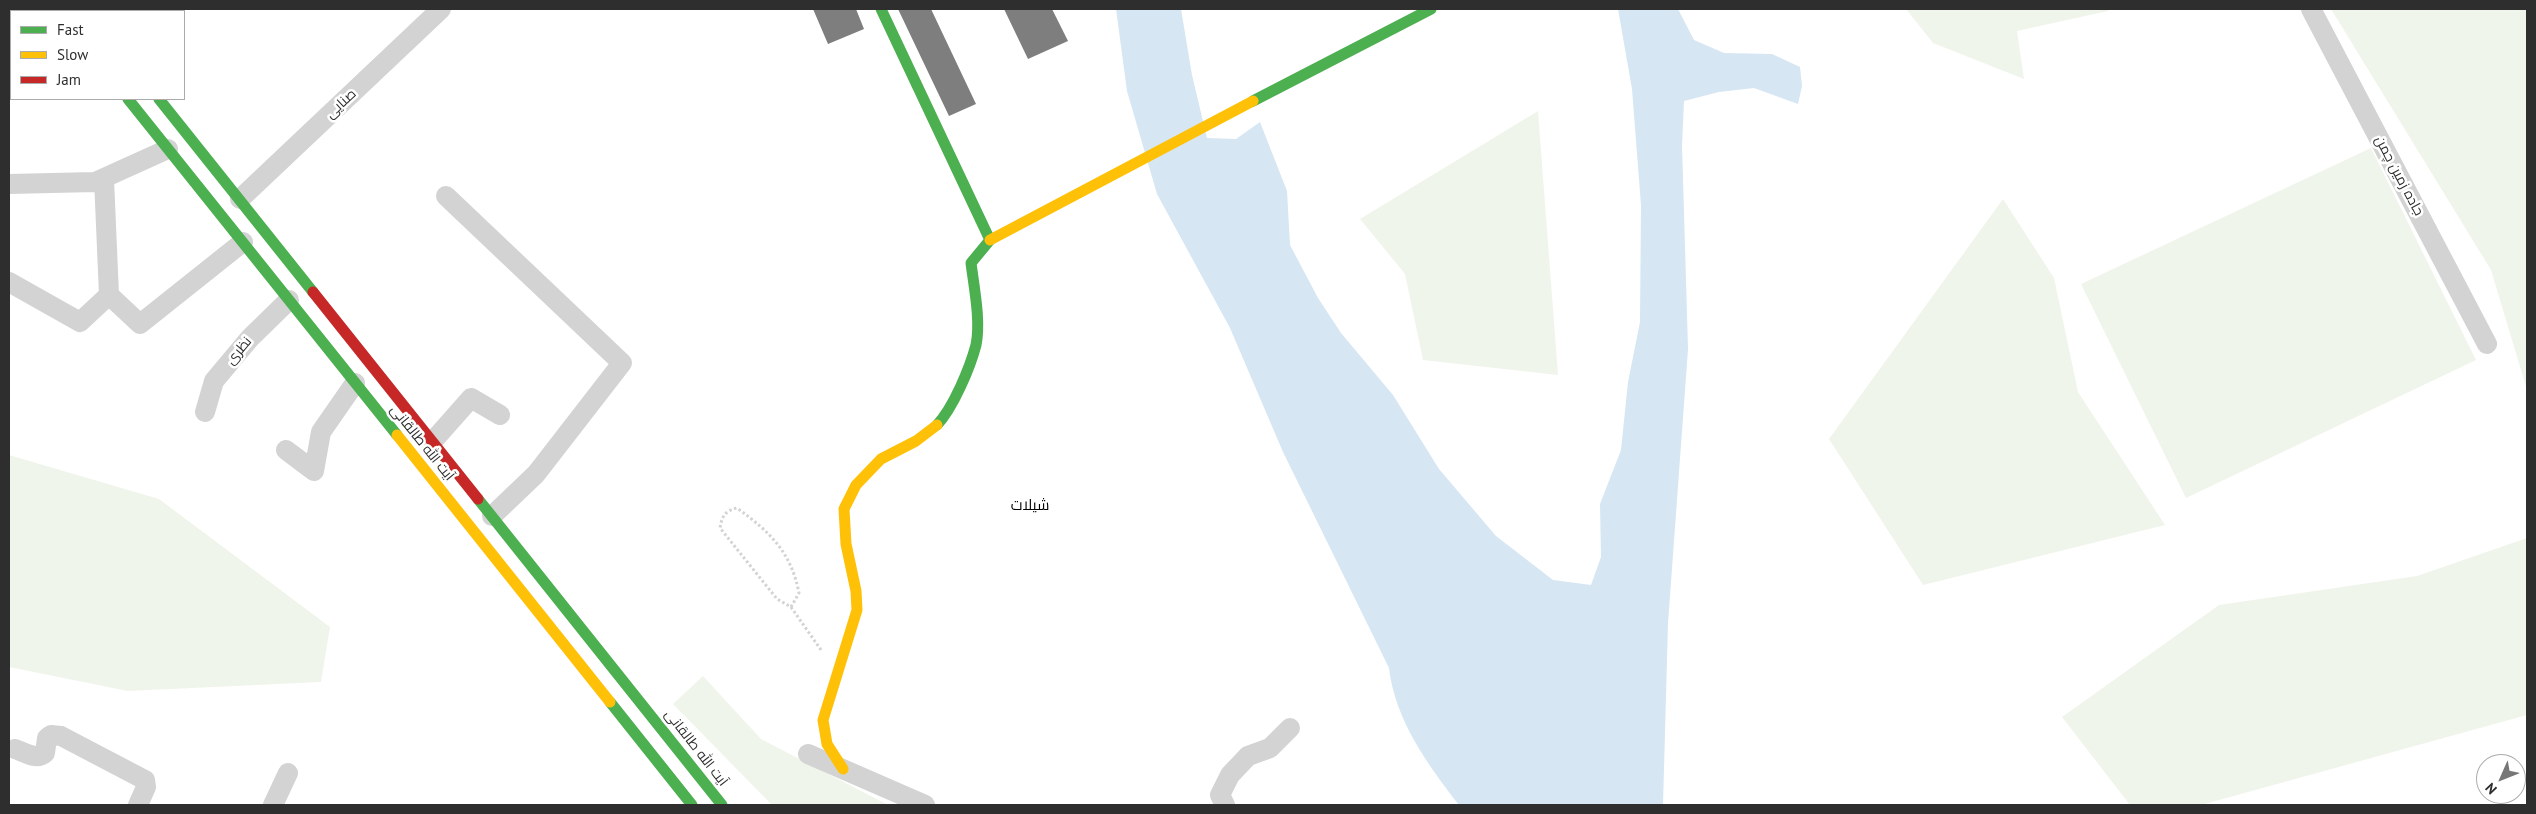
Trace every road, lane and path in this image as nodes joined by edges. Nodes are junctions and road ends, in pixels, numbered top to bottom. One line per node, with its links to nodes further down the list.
1 (442, 9): 11 (street, صنایی)
2 (881, 9): 13 (main road)
3 (1431, 9): 13 (main road)
4 (2310, 9): 18 (street, جاده زمین چمن)
5 (129, 100): 7 (main road, آیت الله طالقانی)
6 (161, 100): 11 (main road, آیت الله طالقانی)
7 (168, 149): 8 (street); 12 (main road, آیت الله طالقانی)
8 (104, 179): 9 (street); 16 (street)
9 (9, 184)
10 (446, 196): 24 (street)
11 (240, 199): 12 (main road); 22 (main road, آیت الله طالقانی)
12 (221, 215): 14 (main road, آیت الله طالقانی)
13 (990, 240): 26 (main road)
14 (243, 242): 16 (street); 17 (main road, آیت الله طالقانی)
15 (9, 282): 16 (street)
16 (108, 295)
17 (289, 300): 19 (main road, آیت الله طالقانی); 20 (street, نظری)
18 (2487, 344)
19 (355, 383): 23 (street); 34 (main road, آیت الله طالقانی)
20 (206, 412)
21 (500, 415): 22 (street)
22 (433, 441): 24 (main road, آیت الله طالقانی)
23 (286, 450)
24 (492, 516): 35 (main road, آیت الله طالقانی)
25 (791, 607): 25 (path); 26 (path)
26 (837, 673): 30 (main road)
27 (1290, 728): 37 (street)
28 (15, 749): 32 (street)
29 (808, 754): 30 (street)
30 (843, 769): 36 (street)
31 (288, 773): 33 (street)
32 (138, 805)
33 (274, 805)
34 (692, 805)
35 (722, 805)
36 (925, 805)
37 (1225, 805)

